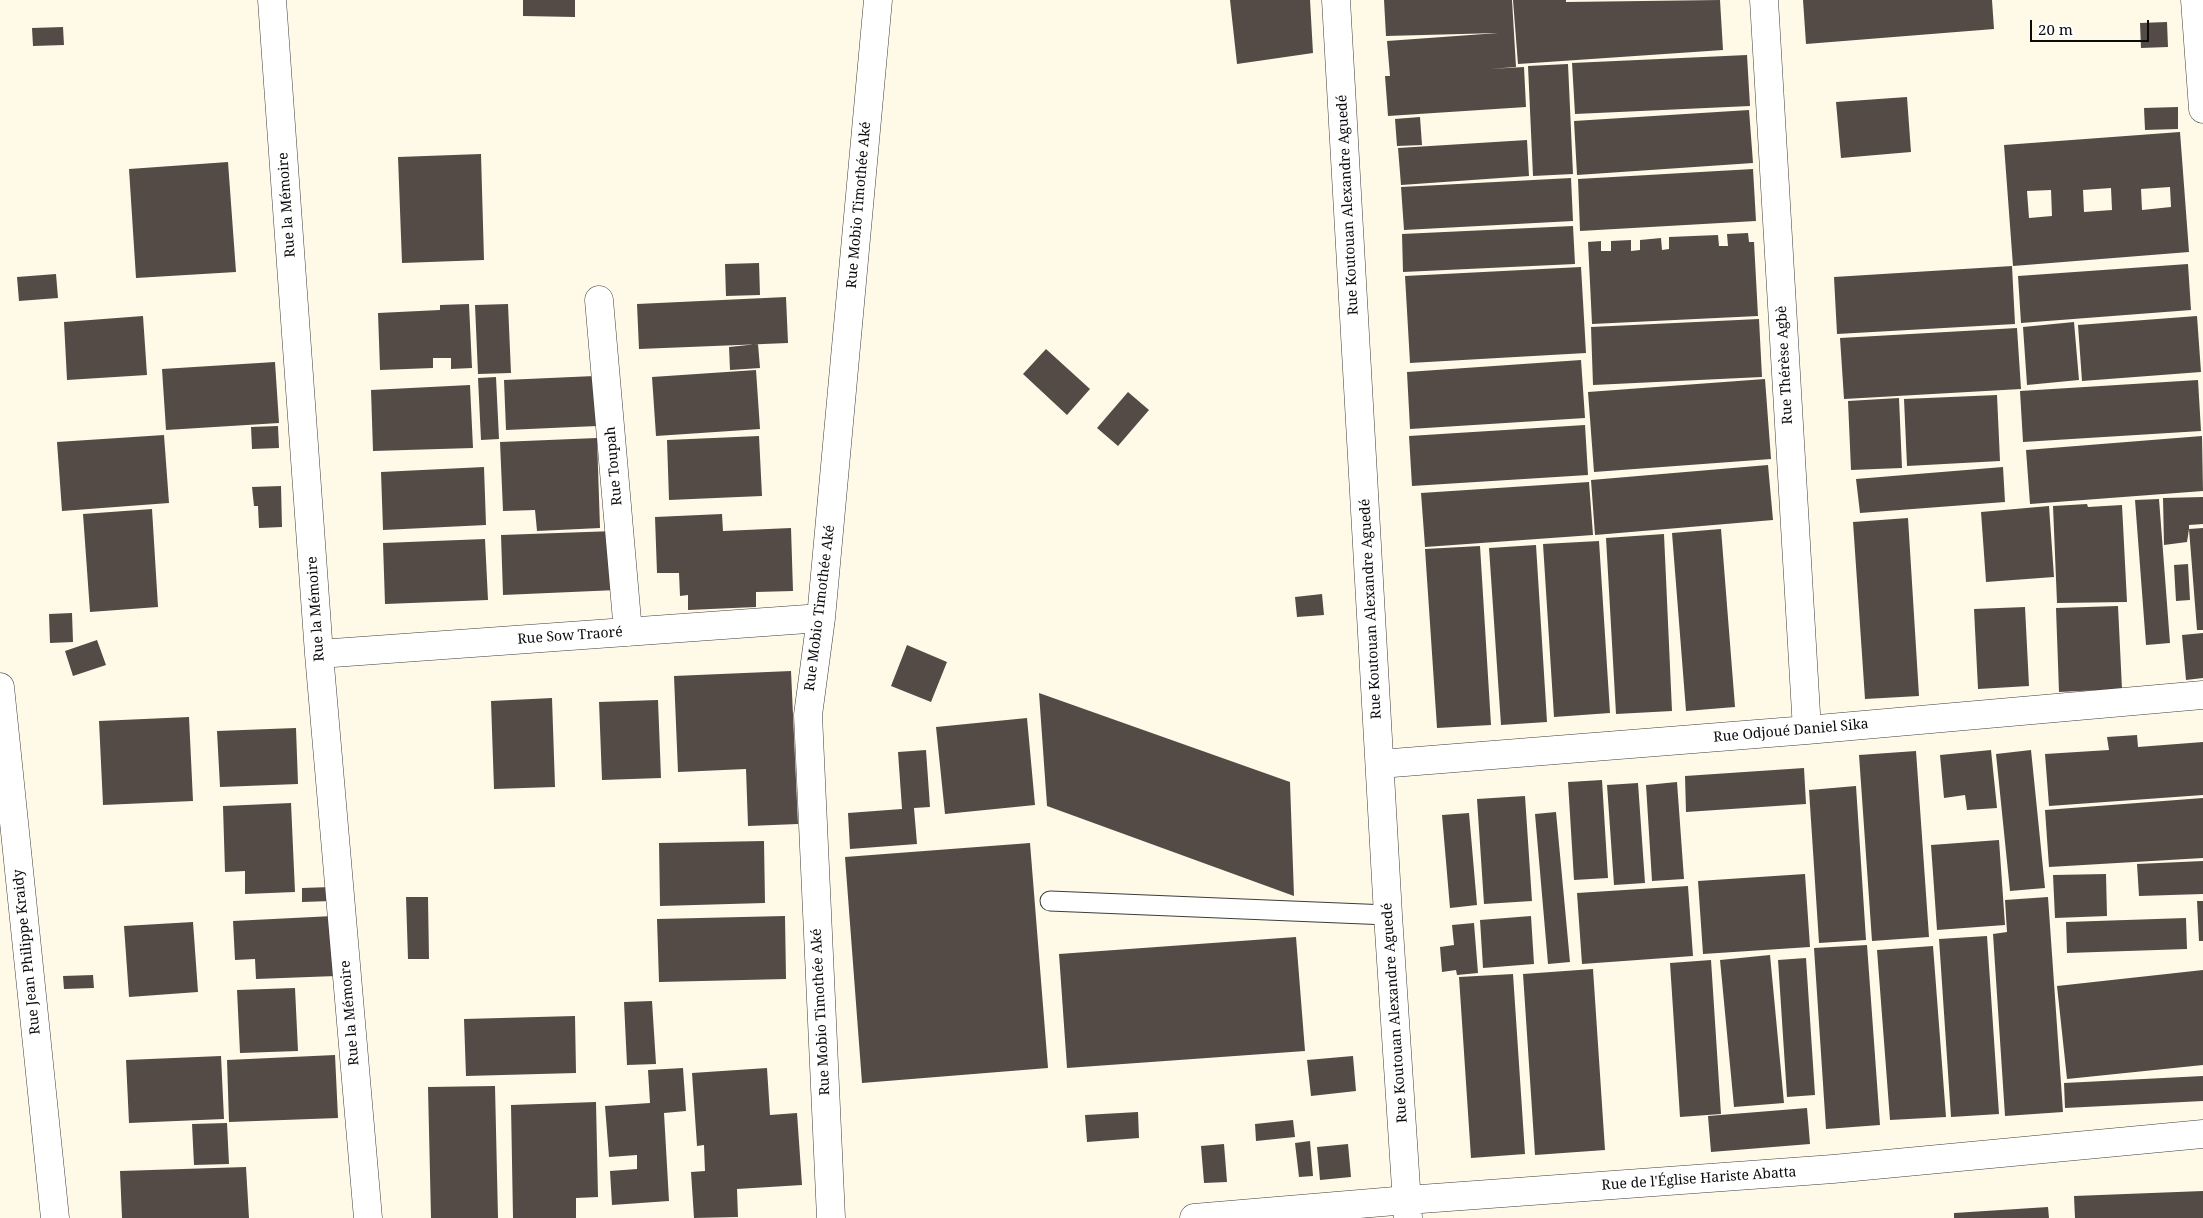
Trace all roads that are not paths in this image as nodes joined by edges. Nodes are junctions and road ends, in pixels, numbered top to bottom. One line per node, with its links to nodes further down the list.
1 (272, 0): 10 (street, Rue la Mémoire)
2 (878, 0): 8 (street, Rue Mobio Timothée Aké)
3 (1336, 0): 14 (street, Rue Koutouan Alexandre Aguedé)
4 (1764, 0): 13 (street, Rue Thérèse Agbè)
5 (2195, 0): 6 (street)
6 (2203, 109)
7 (599, 300): 9 (street, Rue Toupah)
8 (821, 618): 9 (street, Rue Sow Traoré); 21 (street, Rue Mobio Timothée Aké)
9 (628, 632): 10 (street, Rue Sow Traoré)
10 (319, 654): 20 (street, Rue la Mémoire)
11 (0, 687): 19 (street, Rue Jean Philippe Kraidy)
12 (2203, 694): 13 (street, Rue Odjoué Daniel Sika)
13 (1807, 730): 14 (street, Rue Odjoué Daniel Sika)
14 (1380, 764): 16 (street, Rue Koutouan Alexandre Aguedé)
15 (1050, 901): 16 (lane)
16 (1388, 915): 18 (street, Rue Koutouan Alexandre Aguedé)
17 (2203, 1134): 18 (street, Rue de l'Église Hariste Abatta)
18 (1407, 1209): 22 (street, Rue de l'Église Hariste Abatta)
19 (55, 1218)
20 (368, 1218)
21 (831, 1218)
22 (1194, 1218)

